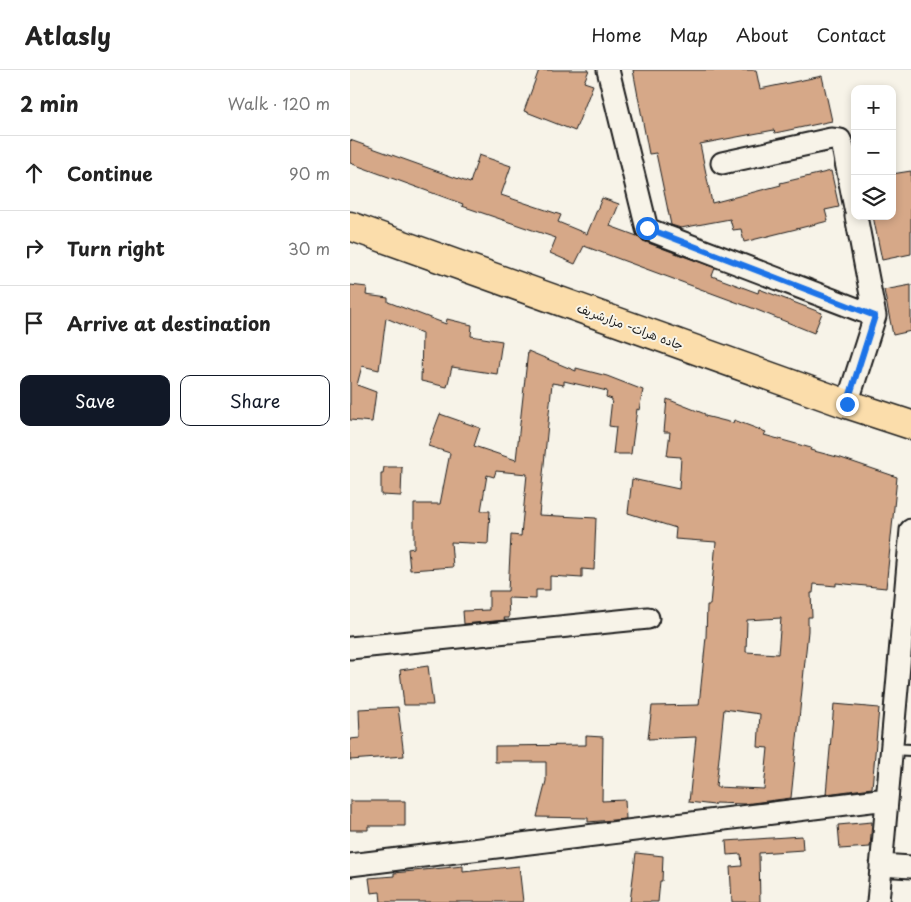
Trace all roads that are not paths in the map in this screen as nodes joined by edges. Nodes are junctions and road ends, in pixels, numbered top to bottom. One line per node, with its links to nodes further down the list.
1 (608, 70): 6 (street)
2 (722, 163): 3 (street)
3 (851, 188)
4 (857, 220): 6 (street)
5 (350, 226): 7 (highway, جاده هرات- مزارشریف)
6 (875, 316): 7 (street)
7 (847, 404): 8 (highway, جاده هرات- مزارشریف)
8 (911, 425)
9 (911, 530): 12 (street)
10 (648, 618): 11 (street)
11 (350, 648)
12 (901, 750): 13 (street)
13 (887, 799): 14 (street); 15 (street)
14 (350, 864)
15 (881, 865): 16 (street); 17 (street)
16 (911, 868)
17 (878, 902)

